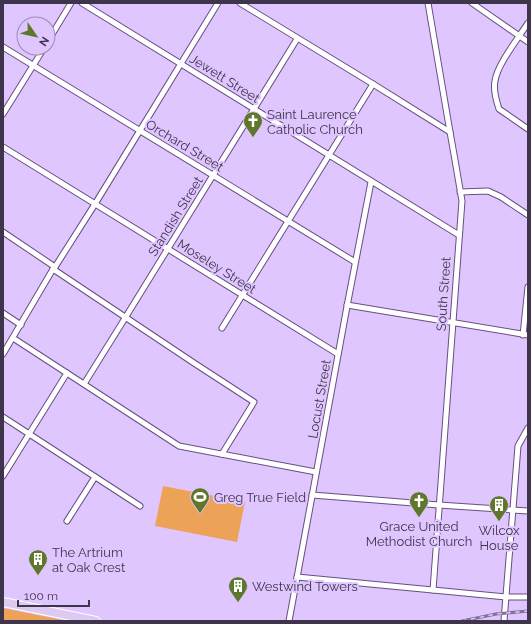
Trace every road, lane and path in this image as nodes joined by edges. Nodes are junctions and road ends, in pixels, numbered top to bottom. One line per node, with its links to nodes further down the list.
1 (71, 3): 8 (street)
2 (82, 3): 14 (street, Jewett Street)
3 (218, 3): 14 (street)
4 (240, 3): 10 (street)
5 (428, 3): 21 (street, South Street)
6 (472, 3): 9 (street)
7 (528, 23): 9 (street)
8 (56, 28)
9 (519, 36): 11 (street); 19 (street)
10 (297, 38): 16 (street); 17 (street, Standish Street)
11 (528, 42)
12 (3, 47): 15 (street, Orchard Street)
13 (39, 56): 15 (street)
14 (180, 64): 17 (street, Jewett Street); 20 (street)
15 (33, 65): 18 (street); 20 (street, Orchard Street)
16 (373, 84): 21 (street); 23 (street)
17 (254, 109): 23 (street, Jewett Street); 24 (street, Standish Street)
18 (3, 114)
19 (528, 129)
20 (140, 131): 24 (street, Orchard Street); 27 (street)
21 (450, 132): 26 (street, South Street)
22 (3, 147): 27 (street, Moseley Street)
23 (329, 155): 25 (street, Jewett Street); 29 (street)
24 (213, 175): 29 (street, Orchard Street); 32 (street, Standish Street)
25 (372, 182): 31 (street, Jewett Street); 33 (street, Locust Street)
26 (460, 192): 28 (street); 31 (street, South Street)
27 (95, 204): 32 (street, Moseley Street); 34 (street)
28 (528, 214)
29 (288, 221): 33 (street, Orchard Street); 36 (street)
30 (3, 232): 34 (street)
31 (459, 236): 40 (street, South Street)
32 (168, 249): 36 (street, Moseley Street); 39 (street, Standish Street)
33 (355, 262): 37 (street, Locust Street)
34 (54, 268): 39 (street); 41 (street)
35 (528, 287): 43 (street)
36 (243, 295): 42 (street); 46 (street, Moseley Street)
37 (347, 306): 40 (street); 46 (street, Locust Street)
38 (3, 313): 41 (street)
39 (126, 317): 48 (street, Standish Street); 52 (street)
40 (452, 323): 43 (street); 57 (street, South Street)
41 (21, 325): 44 (street)
42 (222, 328)
43 (526, 335)
44 (13, 338): 45 (street); 47 (street)
45 (3, 354)
46 (338, 354): 53 (street, Locust Street)
47 (67, 373): 48 (street); 51 (street)
48 (84, 384): 52 (street)
49 (3, 417): 51 (street)
50 (528, 428): 59 (street)
51 (29, 434): 54 (street); 55 (street)
52 (222, 454): 53 (street)
53 (316, 472): 56 (street, Locust Street)
54 (3, 476)
55 (95, 477): 58 (street); 61 (street)
56 (312, 495): 57 (street); 62 (street, Locust Street)
57 (439, 505): 59 (street); 63 (street, South Street)
58 (140, 506)
59 (513, 510): 60 (street); 64 (street)
60 (528, 511)
61 (67, 521)
62 (297, 577): 63 (street); 68 (street, Locust Street)
63 (433, 590): 64 (street)
64 (506, 597): 65 (street); 69 (street)
65 (528, 597)
66 (3, 602): 67 (main road)
67 (96, 621)
68 (289, 621)
69 (504, 621)

